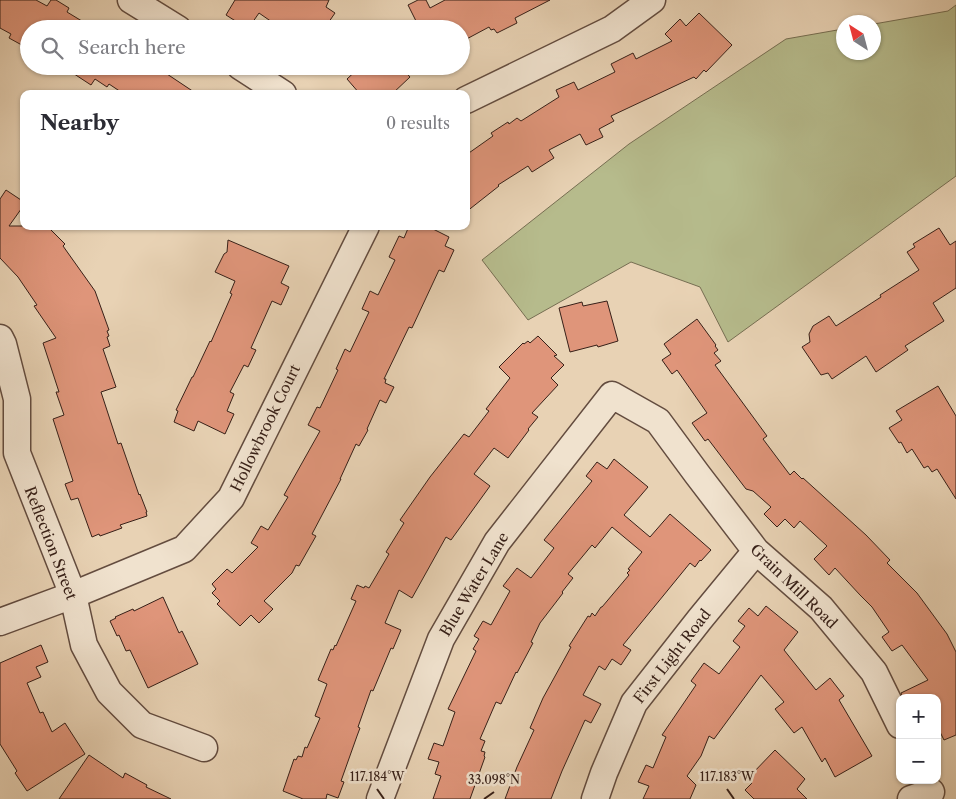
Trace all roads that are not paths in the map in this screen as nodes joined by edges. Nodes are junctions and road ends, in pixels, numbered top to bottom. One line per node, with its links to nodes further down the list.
1 (131, 0): 3 (street)
2 (652, 0): 6 (street)
3 (163, 20)
4 (254, 75): 5 (street)
5 (277, 90)
6 (470, 98)
7 (364, 230): 12 (street, Hollowbrook Court)
8 (0, 338): 10 (street, Reflection Street)
9 (612, 395): 11 (street, Grain Mill Road); 16 (street, Blue Water Lane)
10 (8, 455): 12 (street, Reflection Street)
11 (756, 551): 14 (street, Grain Mill Road); 17 (street, First Light Road)
12 (73, 594): 13 (street, Hollowbrook Court); 15 (street, Reflection Street)
13 (0, 622)
14 (896, 717)
15 (204, 748)
16 (380, 799)
17 (595, 799)

